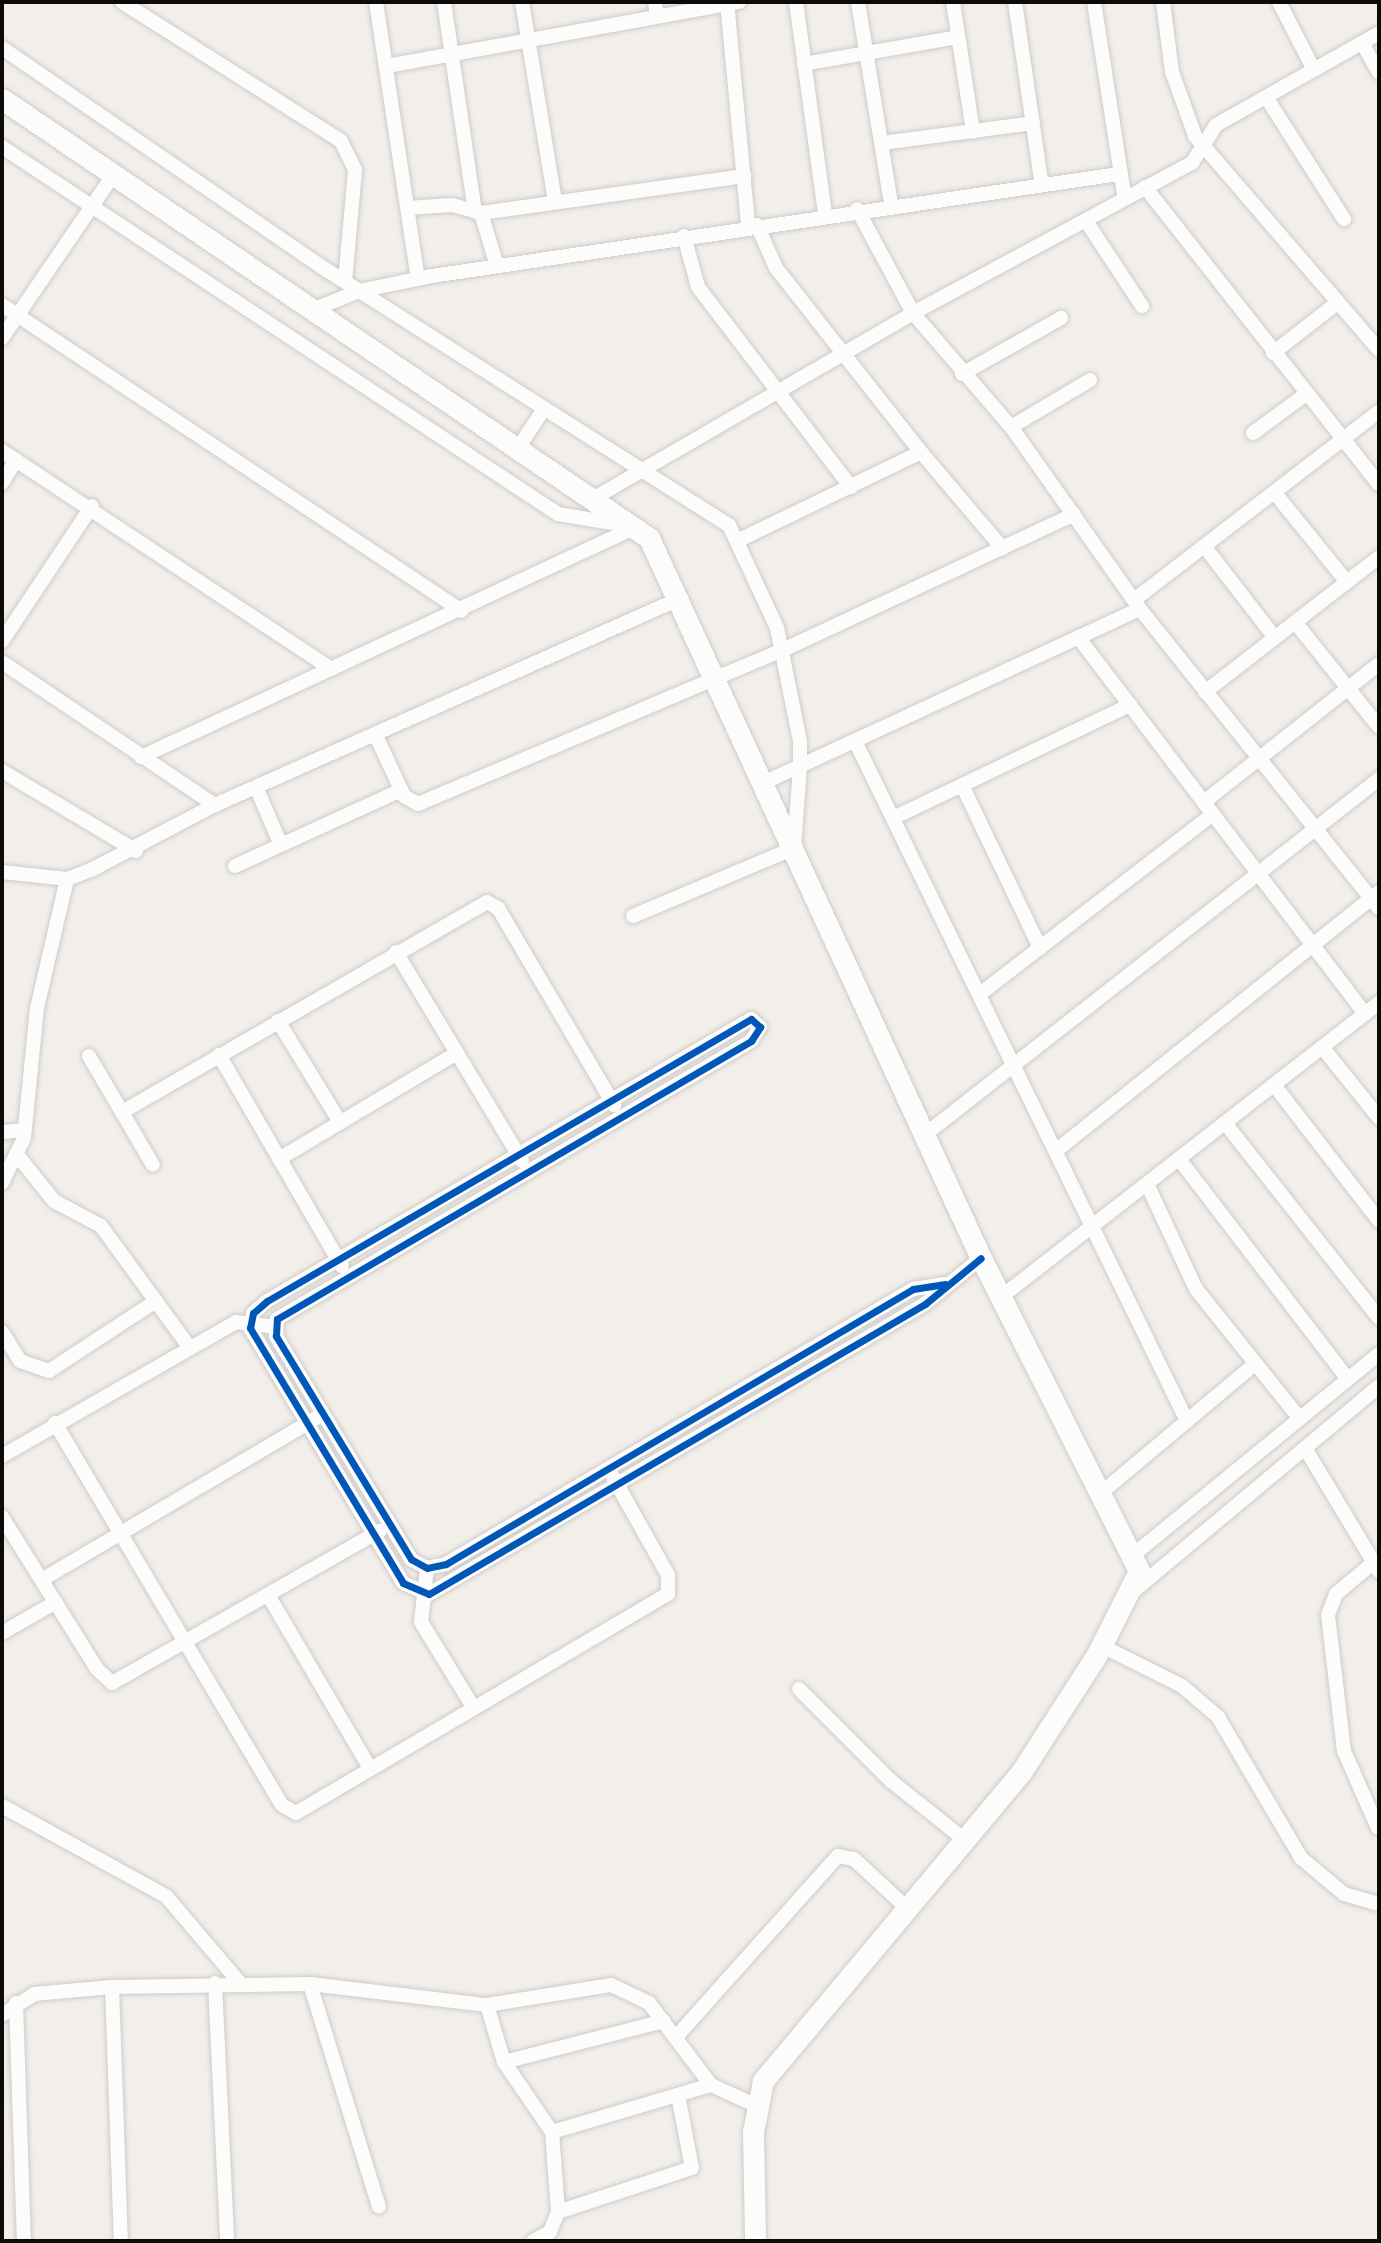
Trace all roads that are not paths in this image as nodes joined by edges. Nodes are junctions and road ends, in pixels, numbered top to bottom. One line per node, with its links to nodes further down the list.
1 (122, 2): 51 (street)
2 (376, 2): 22 (street)
3 (444, 2): 19 (street)
4 (522, 2): 16 (street)
5 (731, 2): 13 (street); 34 (street)
6 (796, 2): 21 (street)
7 (858, 2): 20 (street)
8 (953, 2): 15 (street)
9 (1015, 2): 27 (street)
10 (1094, 2): 32 (street)
11 (1163, 2): 31 (street)
12 (1279, 2): 23 (street)
13 (656, 9): 16 (street)
14 (1379, 33): 17 (street)
15 (958, 37): 20 (street); 28 (street)
16 (528, 40): 19 (street); 38 (street)
17 (1362, 43): 23 (street); 24 (street)
18 (2, 48): 51 (street)
19 (454, 54): 22 (street); 43 (street)
20 (865, 54): 21 (street); 29 (street)
21 (804, 64): 44 (street)
22 (387, 66): 41 (street)
23 (1314, 70): 25 (street)
24 (1379, 72)
25 (1266, 97): 31 (street); 45 (street)
26 (2, 100): 33 (street)
27 (1033, 123): 28 (street); 35 (street)
28 (973, 131): 29 (street)
29 (882, 143): 39 (street)
30 (2, 147): 40 (street)
31 (1203, 149): 36 (street); 53 (street)
32 (1119, 174): 35 (street); 37 (street)
33 (113, 175): 40 (street); 56 (street)
34 (744, 176): 38 (street); 47 (street)
35 (1041, 181): 39 (street)
36 (1145, 187): 37 (street); 62 (street)
37 (1125, 199): 46 (street)
38 (555, 202): 43 (street)
39 (891, 204): 42 (street)
40 (91, 207): 58 (street); 85 (street)
41 (408, 208): 43 (street); 50 (street)
42 (857, 209): 44 (street); 57 (street)
43 (478, 213): 49 (street)
44 (825, 214): 47 (street)
45 (1344, 219)
46 (1086, 221): 55 (street); 57 (street)
47 (752, 225): 48 (street); 63 (street)
48 (684, 236): 49 (street); 66 (street)
49 (497, 266): 50 (street)
50 (418, 279): 52 (street)
51 (345, 281): 52 (street)
52 (359, 290): 56 (street); 68 (street)
53 (1337, 303): 61 (street); 62 (street)
54 (2, 304): 58 (street)
55 (1142, 306)
56 (316, 309): 73 (street)
57 (913, 313): 63 (street); 64 (street)
58 (18, 315): 60 (street); 93 (street)
59 (1061, 318): 64 (street)
60 (2, 338)
61 (1379, 350)
62 (1273, 353): 67 (street)
63 (847, 356): 66 (street); 75 (street)
64 (962, 374): 70 (street)
65 (1090, 380): 70 (street)
66 (780, 393): 77 (street); 80 (street)
67 (1306, 394): 71 (street); 72 (street)
68 (544, 409): 73 (street); 77 (street)
69 (1379, 411): 72 (street)
70 (1011, 427): 84 (street)
71 (1252, 433)
72 (1343, 439): 79 (street); 81 (street)
73 (520, 445): 82 (street)
74 (2, 451): 76 (street)
75 (921, 452): 80 (street); 88 (street)
76 (16, 460): 78 (street); 83 (street)
77 (643, 471): 82 (street); 86 (street)
78 (2, 483)
79 (1379, 484)
80 (851, 486): 86 (street)
81 (1274, 492): 87 (street); 90 (street)
82 (596, 497): 85 (street)
83 (92, 506): 97 (street); 101 (street)
84 (1074, 514): 88 (street); 92 (street)
85 (637, 526): 91 (street); 93 (street)
86 (737, 541): 98 (street)
87 (1204, 546): 92 (street); 96 (street)
88 (1002, 548): 98 (street)
89 (1379, 556): 90 (street)
90 (1347, 582): 94 (street)
91 (681, 598): 102 (street); 107 (street)
92 (1137, 604): 95 (street); 104 (street)
93 (463, 611): 101 (street)
94 (1295, 622): 96 (street); 103 (street)
95 (1078, 637): 105 (street); 108 (street)
96 (1275, 638): 104 (street)
97 (2, 641)
98 (783, 650): 102 (street); 111 (street)
99 (2, 662): 109 (street)
100 (1379, 664): 103 (street)
101 (331, 669): 109 (street)
102 (714, 676): 114 (street); 117 (street)
103 (1348, 688): 106 (street); 110 (street)
104 (1205, 692): 110 (street)
105 (1130, 705): 115 (street); 118 (street)
106 (1379, 727)
107 (376, 736): 116 (street); 117 (street)
108 (855, 741): 111 (street); 121 (street)
109 (141, 757): 119 (street)
110 (1258, 759): 118 (street); 122 (street)
111 (800, 766): 114 (street); 124 (street)
112 (2, 771): 125 (street)
113 (1379, 779): 122 (street)
114 (763, 783): 124 (street)
115 (962, 785): 121 (street); 133 (street)
116 (256, 787): 119 (street); 123 (street)
117 (401, 790): 123 (street)
118 (1204, 802): 120 (street)
119 (215, 805): 125 (street)
120 (1213, 814): 128 (street); 133 (street)
121 (893, 818): 135 (street)
122 (1316, 829): 128 (street); 130 (street)
123 (281, 845): 126 (street)
124 (794, 848): 131 (street); 152 (street)
125 (136, 850): 129 (street)
126 (235, 866)
127 (2, 872): 129 (street)
128 (1258, 874): 132 (street); 142 (street)
129 (67, 879): 150 (street)
130 (1377, 900): 132 (street)
131 (633, 916)
132 (1313, 945): 136 (street); 153 (street)
133 (1040, 948): 135 (street)
134 (396, 953): 137 (street); 139 (street); 144 (street)
135 (980, 994): 142 (street)
136 (1374, 1010): 138 (street)
137 (278, 1021): 140 (street); 148 (street)
138 (1322, 1047): 143 (street); 147 (street)
139 (457, 1053): 148 (street); 154 (street)
140 (219, 1055): 145 (street); 156 (street)
141 (89, 1056): 145 (street)
142 (1015, 1064): 152 (street); 153 (street)
143 (1274, 1085): 149 (street); 162 (street)
144 (611, 1099): 146 (street); 146 (street); 154 (street)
145 (122, 1112): 158 (street)
146 (621, 1116): 159 (street)
147 (1379, 1118)
148 (340, 1122): 156 (street)
149 (1225, 1123): 157 (street); 170 (street)
150 (24, 1130): 151 (street); 155 (street)
151 (2, 1132)
152 (927, 1133): 164 (street)
153 (1057, 1150): 163 (street)
154 (518, 1154): 159 (street); 165 (street)
155 (18, 1156): 160 (street); 169 (street)
156 (279, 1159): 165 (street)
157 (1179, 1159): 161 (street); 177 (street)
158 (153, 1165)
159 (528, 1171): 166 (street)
160 (2, 1183)
161 (1147, 1184): 163 (street); 176 (street)
162 (1379, 1221)
163 (1094, 1226): 168 (street); 182 (street)
164 (981, 1258): 167 (street); 168 (street)
165 (338, 1260): 166 (street); 171 (street)
166 (347, 1276): 172 (street)
167 (945, 1284): 186 (street); 187 (street)
168 (1001, 1297): 188 (street)
169 (156, 1301): 173 (street); 174 (street)
170 (1379, 1318)
171 (251, 1320): 172 (street); 174 (street); 181 (street)
172 (274, 1327): 179 (street)
173 (2, 1332)
174 (190, 1348): 183 (street)
175 (1379, 1354): 177 (street)
176 (1255, 1364): 180 (street); 182 (street)
177 (1348, 1380): 180 (street)
178 (1379, 1387): 184 (street)
179 (325, 1414): 181 (street); 189 (street)
180 (1300, 1419): 193 (street)
181 (309, 1421): 191 (street); 192 (street)
182 (1186, 1421): 188 (street)
183 (55, 1423): 185 (street); 191 (street)
184 (1305, 1448): 194 (street); 197 (street)
185 (2, 1455)
186 (609, 1470): 187 (street); 195 (street)
187 (618, 1484): 198 (street); 205 (street)
188 (1101, 1493): 193 (street)
189 (389, 1525): 192 (street); 195 (street)
190 (4, 1526): 196 (street)
191 (120, 1531): 196 (street); 202 (street)
192 (375, 1534): 198 (street); 199 (street)
193 (1132, 1556): 197 (street)
194 (1377, 1567): 208 (street)
195 (427, 1568): 198 (street)
196 (43, 1579): 200 (street)
197 (1135, 1590): 203 (street)
198 (420, 1594): 205 (street)
199 (268, 1595): 202 (street); 206 (street)
200 (56, 1602): 201 (street); 202 (street)
201 (2, 1633)
202 (185, 1642): 206 (street)
203 (1102, 1646): 209 (street); 210 (street)
204 (799, 1689): 209 (street)
205 (472, 1707): 206 (street)
206 (370, 1768)
207 (2, 1806): 213 (street)
208 (1378, 1828)
209 (965, 1840): 211 (street)
210 (1379, 1904)
211 (908, 1909): 220 (street); 224 (street)
212 (215, 1983): 213 (street); 215 (street); 230 (street)
213 (240, 1983): 214 (street)
214 (310, 1984): 217 (street); 226 (street)
215 (111, 1987): 216 (street); 229 (street)
216 (16, 2003): 218 (street); 228 (street)
217 (487, 2005): 219 (street); 221 (street)
218 (2, 2015)
219 (664, 2021): 220 (street); 221 (street)
220 (676, 2037): 222 (street)
221 (504, 2062): 225 (street)
222 (711, 2085): 223 (street); 224 (street)
223 (678, 2095): 225 (street); 227 (street)
224 (755, 2105): 232 (street)
225 (552, 2133): 227 (street)
226 (379, 2207)
227 (558, 2212): 231 (street)
228 (24, 2241)
229 (121, 2241)
230 (227, 2241)
231 (533, 2241)
232 (755, 2241)

